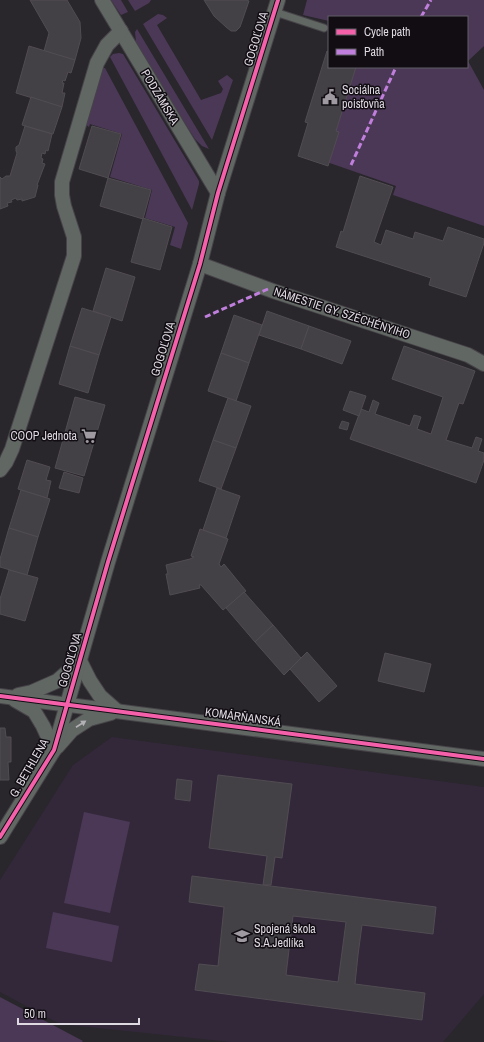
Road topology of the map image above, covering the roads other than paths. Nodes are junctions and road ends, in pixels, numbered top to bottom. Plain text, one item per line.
1 (102, 0) edge
2 (276, 6) edge
3 (324, 28) dead end
4 (120, 31) junction
5 (218, 193) junction
6 (200, 264) junction
7 (484, 364) edge
8 (0, 470) edge
9 (80, 661) junction
10 (5, 697) edge
11 (67, 704) junction
12 (116, 711) junction
13 (54, 750) junction
14 (484, 759) edge
15 (0, 837) edge

1 - 4 street, PODZÁMSKA
2 - 3 lane
2 - 5 street, GOGOĽOVA
4 - 5 street, PODZÁMSKA
4 - 8 street
5 - 6 street, GOGOĽOVA
6 - 7 street, NÁMESTIE GY. SZÉCHÉNYIHO
6 - 9 street, GOGOĽOVA
9 - 10 street
9 - 11 street, GOGOĽOVA
9 - 12 street
10 - 11 street, KOMÁRŇANSKÁ
10 - 13 street
11 - 12 street, KOMÁRŇANSKÁ
11 - 13 street, G. BETHLENA
13 -> 12 street
12 - 14 street, KOMÁRŇANSKÁ
13 - 15 street, G. BETHLENA

